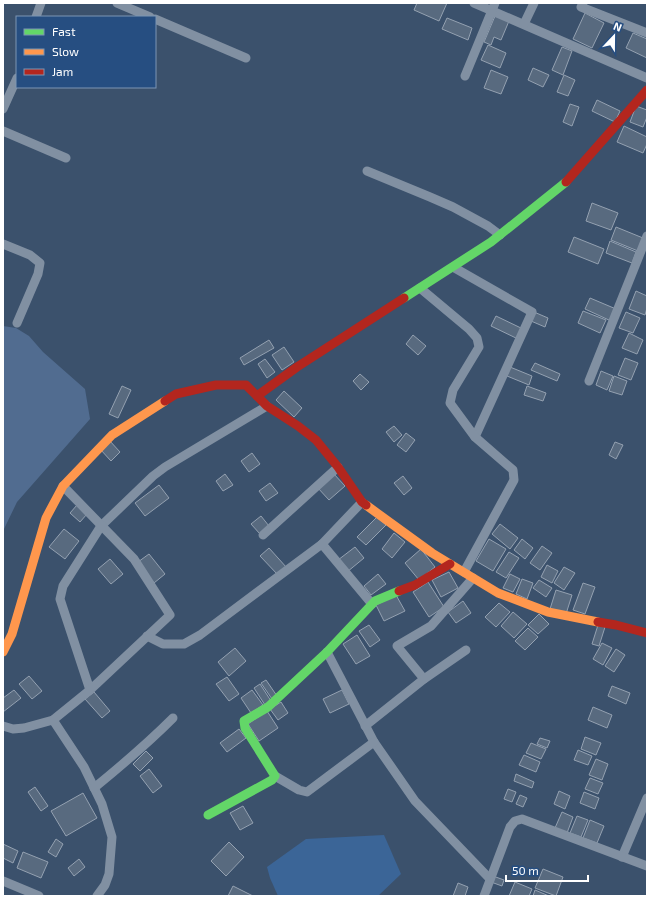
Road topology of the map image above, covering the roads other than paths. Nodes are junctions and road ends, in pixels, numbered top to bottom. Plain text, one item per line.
1 (41, 3) edge
2 (117, 3) edge
3 (474, 3) edge
4 (534, 3) edge
5 (583, 3) edge
6 (494, 7) edge
7 (38, 16) edge
8 (148, 16) edge
9 (156, 19) edge
10 (524, 24) junction
11 (647, 33) edge
12 (246, 58) dead end
13 (465, 76) dead end
14 (647, 78) edge
15 (16, 80) edge
16 (647, 90) edge
17 (3, 109) edge
18 (3, 131) edge
19 (66, 158) dead end
20 (367, 171) dead end
21 (500, 235) junction
22 (647, 236) edge
23 (3, 244) edge
24 (453, 267) junction
25 (420, 288) junction
26 (17, 323) dead end
27 (589, 381) dead end
28 (257, 396) junction
29 (267, 406) junction
30 (475, 437) junction
31 (338, 467) junction
32 (63, 486) junction
33 (362, 502) junction
34 (101, 526) junction
35 (263, 535) dead end
36 (322, 544) junction
37 (450, 564) junction
38 (464, 572) junction
39 (473, 578) junction
40 (372, 604) junction
41 (647, 633) edge
42 (147, 636) junction
43 (466, 650) dead end
44 (3, 652) edge
45 (327, 652) junction
46 (424, 678) junction
47 (90, 690) junction
48 (173, 718) dead end
49 (53, 720) junction
50 (3, 726) edge
51 (365, 726) junction
52 (374, 742) junction
53 (275, 776) junction
54 (94, 788) junction
55 (647, 798) edge
56 (208, 815) dead end
57 (622, 857) junction
58 (647, 866) edge
59 (490, 879) junction
60 (3, 881) edge
61 (39, 896) edge
62 (97, 896) edge
63 (484, 896) edge

1 - 7 street
2 - 8 street
3 - 6 street
4 - 10 street
5 - 11 street
6 - 10 street
6 - 13 street
9 - 12 street
10 - 14 street
15 - 17 street
16 - 21 street
18 - 19 street
20 - 21 street
21 - 24 street
22 - 27 street
23 - 26 street
24 - 25 street
24 - 30 street
25 - 28 street
25 - 30 street
28 - 29 street
28 - 32 street
29 - 31 street
29 - 34 street
30 - 38 street
31 - 33 street
31 - 35 street
32 - 34 street
32 - 44 street
33 - 36 street
33 - 37 street
34 - 42 street
34 - 47 street
36 - 40 street
36 - 42 street
37 - 38 street
37 - 40 street
38 - 39 street
39 - 41 street
39 - 46 street
40 - 45 street
42 - 47 street
43 - 46 street
45 - 51 street
45 - 53 street
46 - 51 street
47 - 49 street
48 - 54 street
49 - 50 street
49 - 54 street
51 - 52 street
52 - 53 street
52 - 59 street
53 - 56 street
54 - 62 street
55 - 57 street
57 - 58 street
57 - 59 street
59 - 63 street
60 - 61 street

